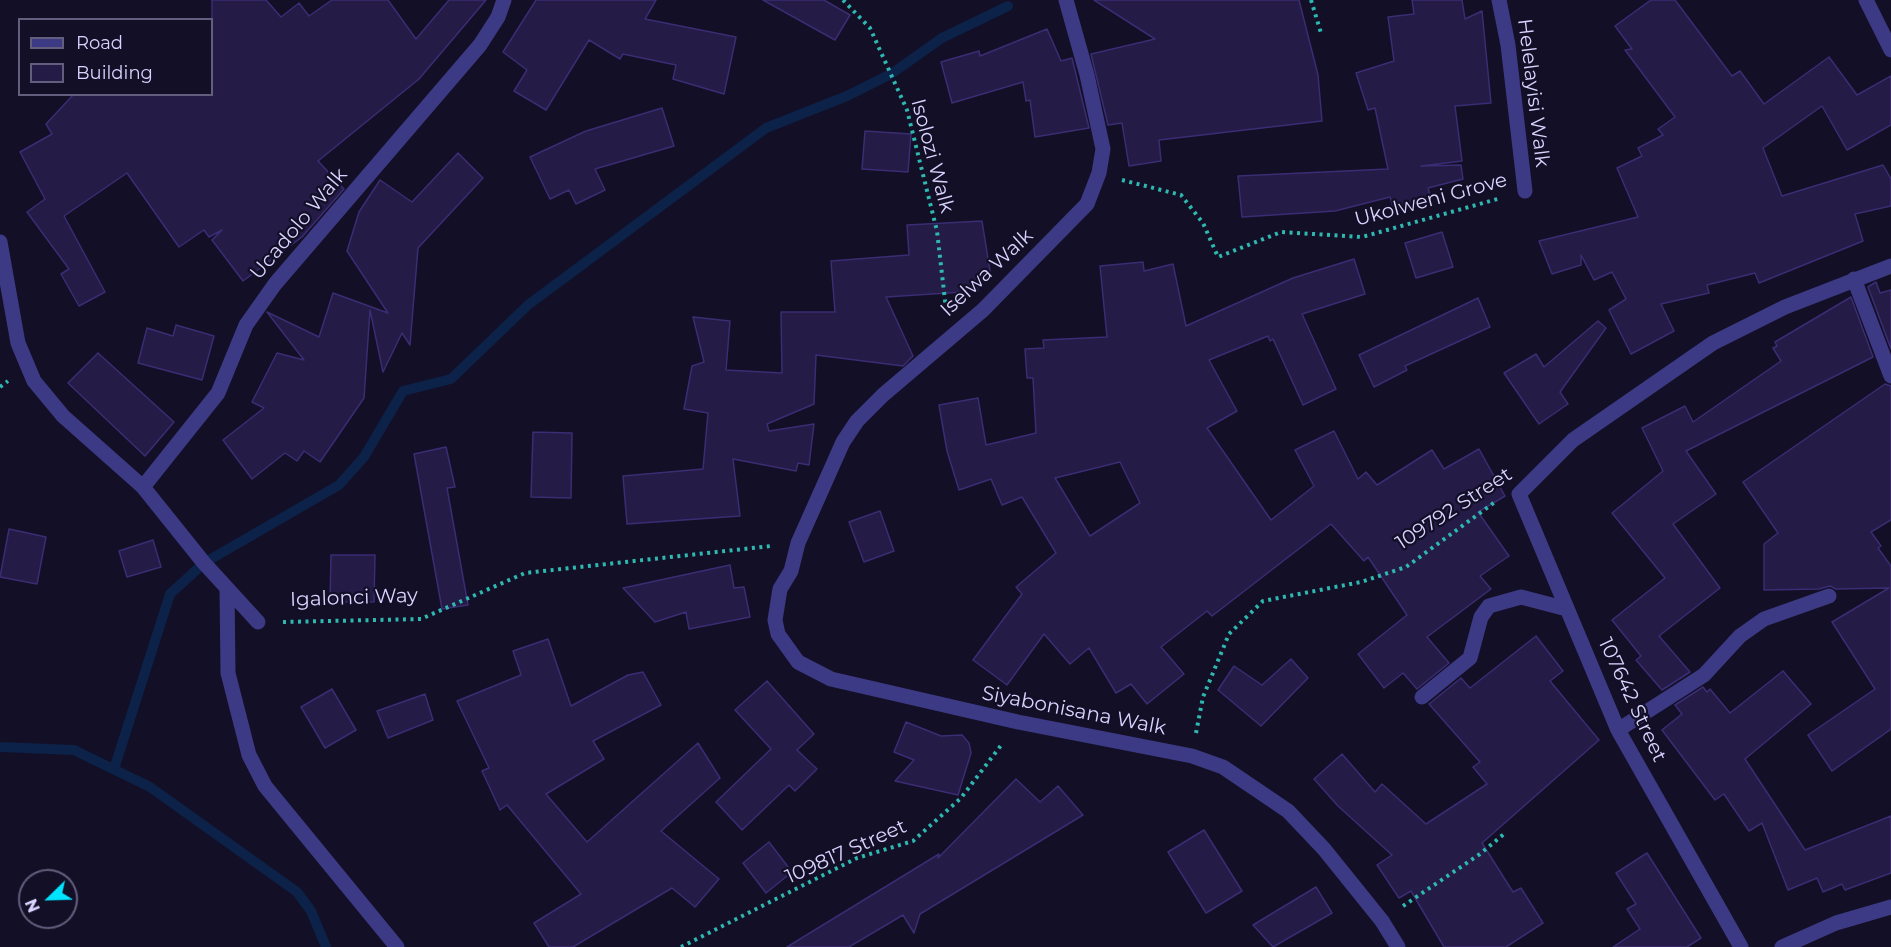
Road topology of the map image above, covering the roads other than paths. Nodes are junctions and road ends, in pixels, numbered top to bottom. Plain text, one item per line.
1 (504, 0) edge
2 (1066, 0) edge
3 (1499, 0) edge
4 (1866, 0) edge
5 (1891, 50) edge
6 (1525, 191) road end
7 (0, 242) edge
8 (1891, 267) edge
9 (1854, 279) junction
10 (1891, 376) edge
11 (144, 487) junction
12 (1519, 494) joint
13 (798, 543) joint
14 (227, 588) junction
15 (1829, 596) dead end
16 (1567, 609) junction
17 (258, 622) road end
18 (1422, 697) dead end
19 (1618, 730) junction
20 (1891, 907) edge
21 (397, 947) edge
22 (1398, 947) edge
23 (1741, 947) edge
24 (1782, 947) edge

1 - 11 street, Ucadolo Walk
2 - 13 street, Iselwa Walk
3 - 6 street, Helelayisi Walk
4 - 5 street
7 - 11 street
8 - 9 street, 109792 Street
9 - 10 street
9 - 12 street, 109792 Street
11 - 14 street
12 - 16 street, 107642 Street
13 - 22 street, Siyabonisana Walk
14 - 17 street
14 - 21 street
15 - 19 street
16 - 18 street
16 - 19 street, 107642 Street
19 - 23 street, 107642 Street
20 - 24 street

